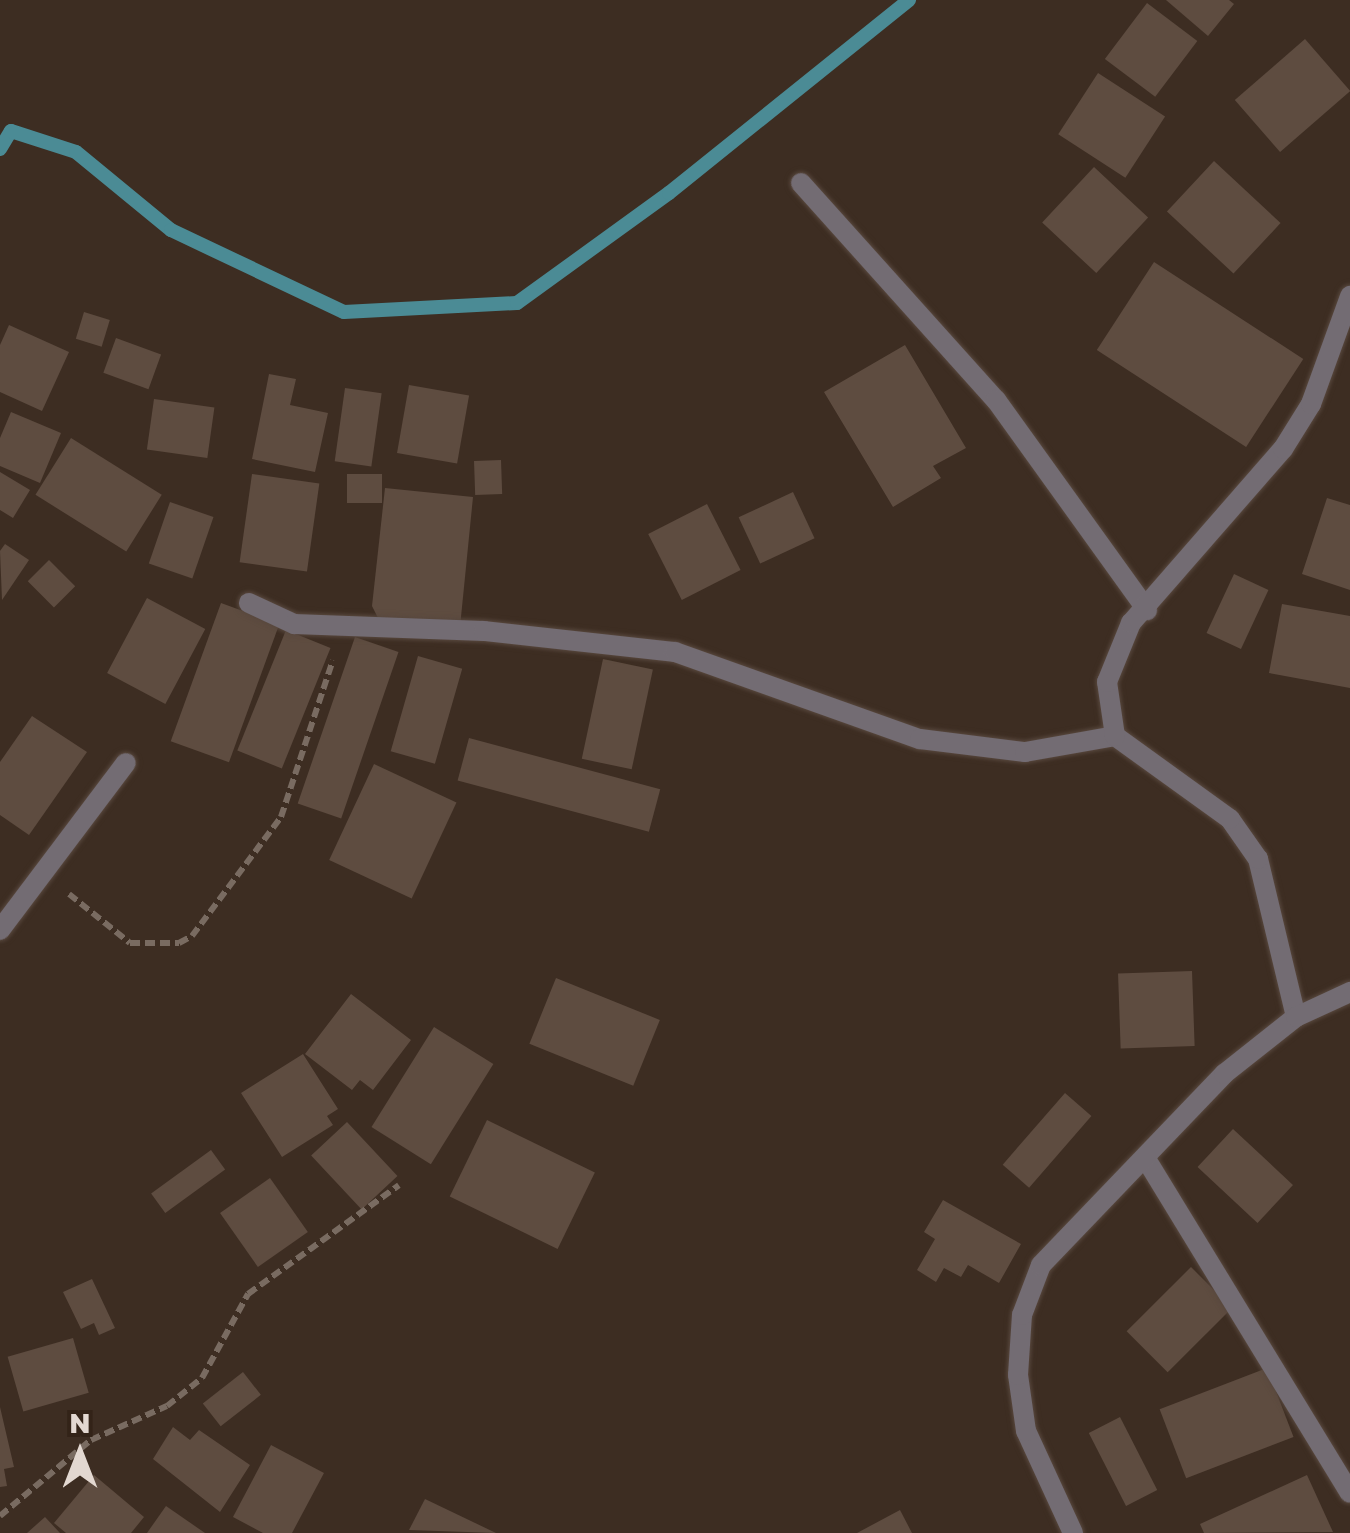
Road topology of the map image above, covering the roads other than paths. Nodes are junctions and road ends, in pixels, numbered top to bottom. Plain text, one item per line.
1 (801, 183) dead end
2 (1350, 296) edge
3 (250, 603) dead end
4 (1147, 610) junction
5 (1114, 736) junction
6 (126, 763) dead end
7 (0, 930) edge
8 (1350, 992) edge
9 (1296, 1018) junction
10 (1146, 1160) junction
11 (1350, 1493) edge
12 (1073, 1533) edge

1 - 4 street
2 - 4 street
3 - 5 street
4 - 5 street
5 - 9 street
6 - 7 street
8 - 9 street
9 - 10 street
10 - 11 street
10 - 12 street

